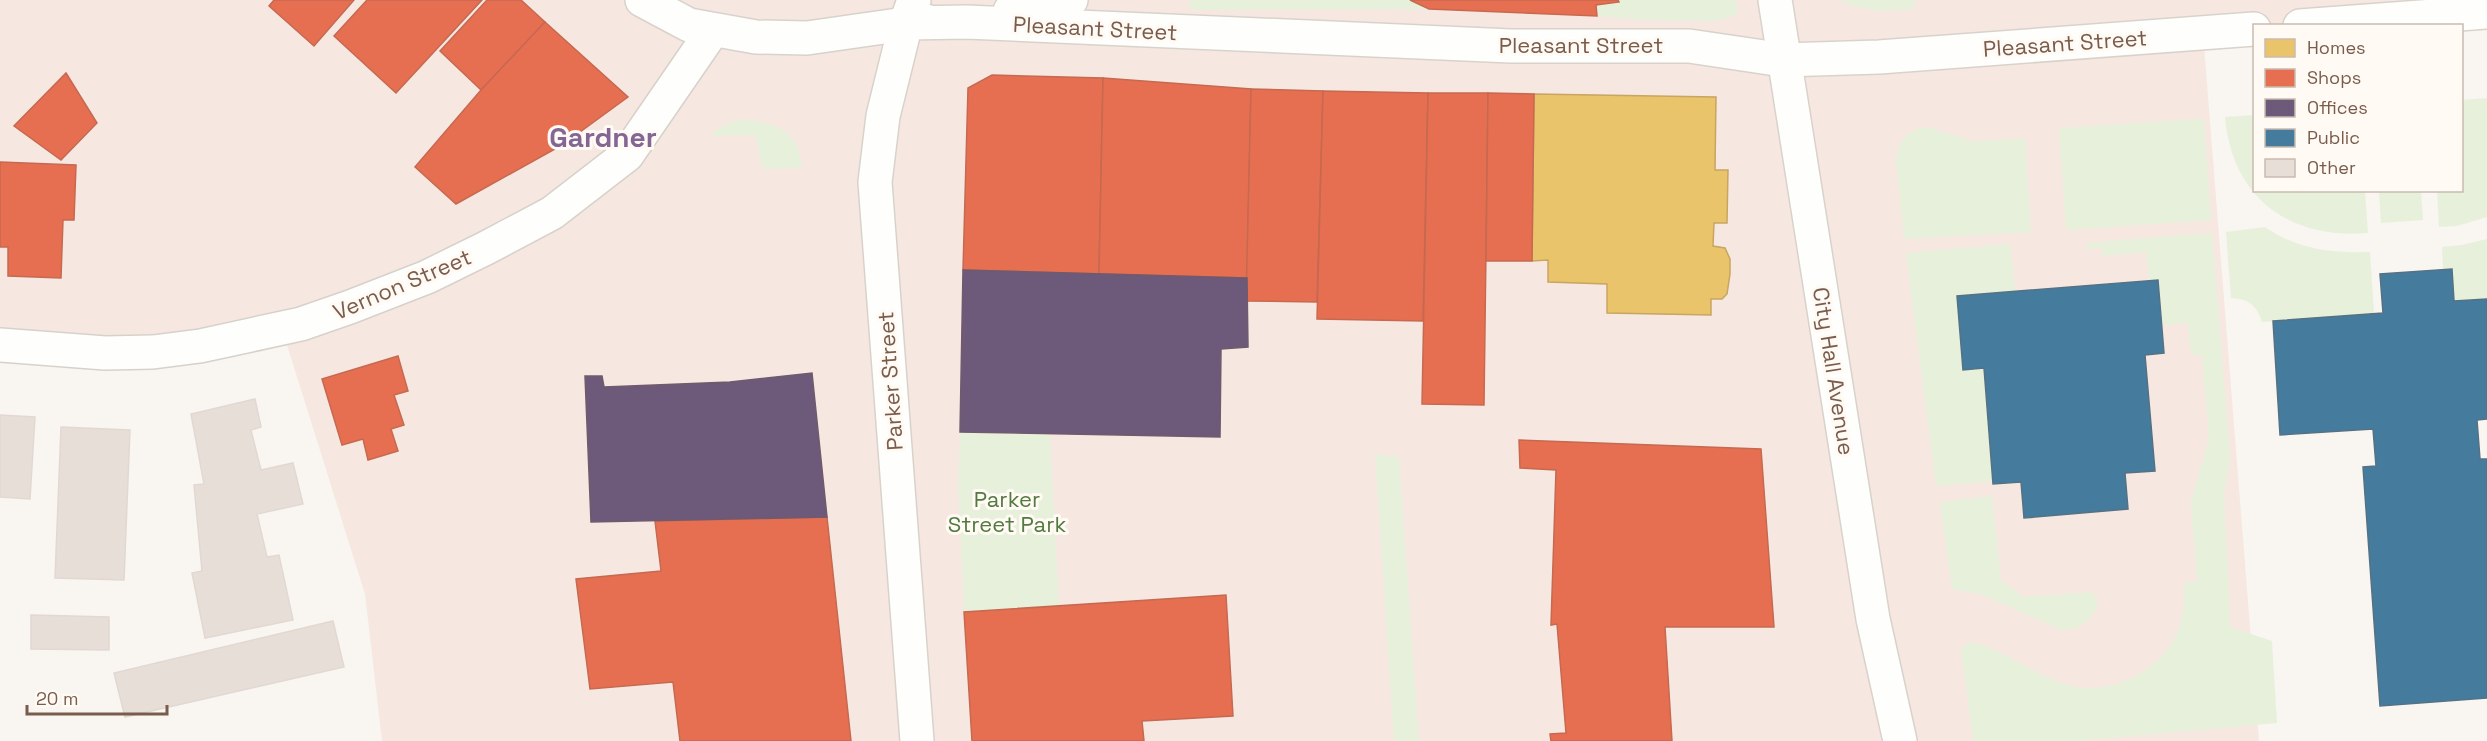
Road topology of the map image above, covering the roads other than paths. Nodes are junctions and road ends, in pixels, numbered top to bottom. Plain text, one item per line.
1 (642, 0) edge
2 (1071, 0) edge
3 (1775, 0) edge
4 (910, 12) edge
5 (2487, 12) edge
6 (2327, 24) edge
7 (2253, 29) edge
8 (713, 30) junction
9 (1784, 60) junction
10 (0, 345) edge
11 (917, 741) edge
12 (1900, 741) edge

1 - 8 street
2 - 4 street
3 - 9 street, City Hall Avenue
4 - 8 street
4 - 9 street, Pleasant Street
4 - 11 street, Parker Street
5 - 6 street
7 - 9 street, Pleasant Street
8 - 10 street, Vernon Street
9 - 12 street, City Hall Avenue

